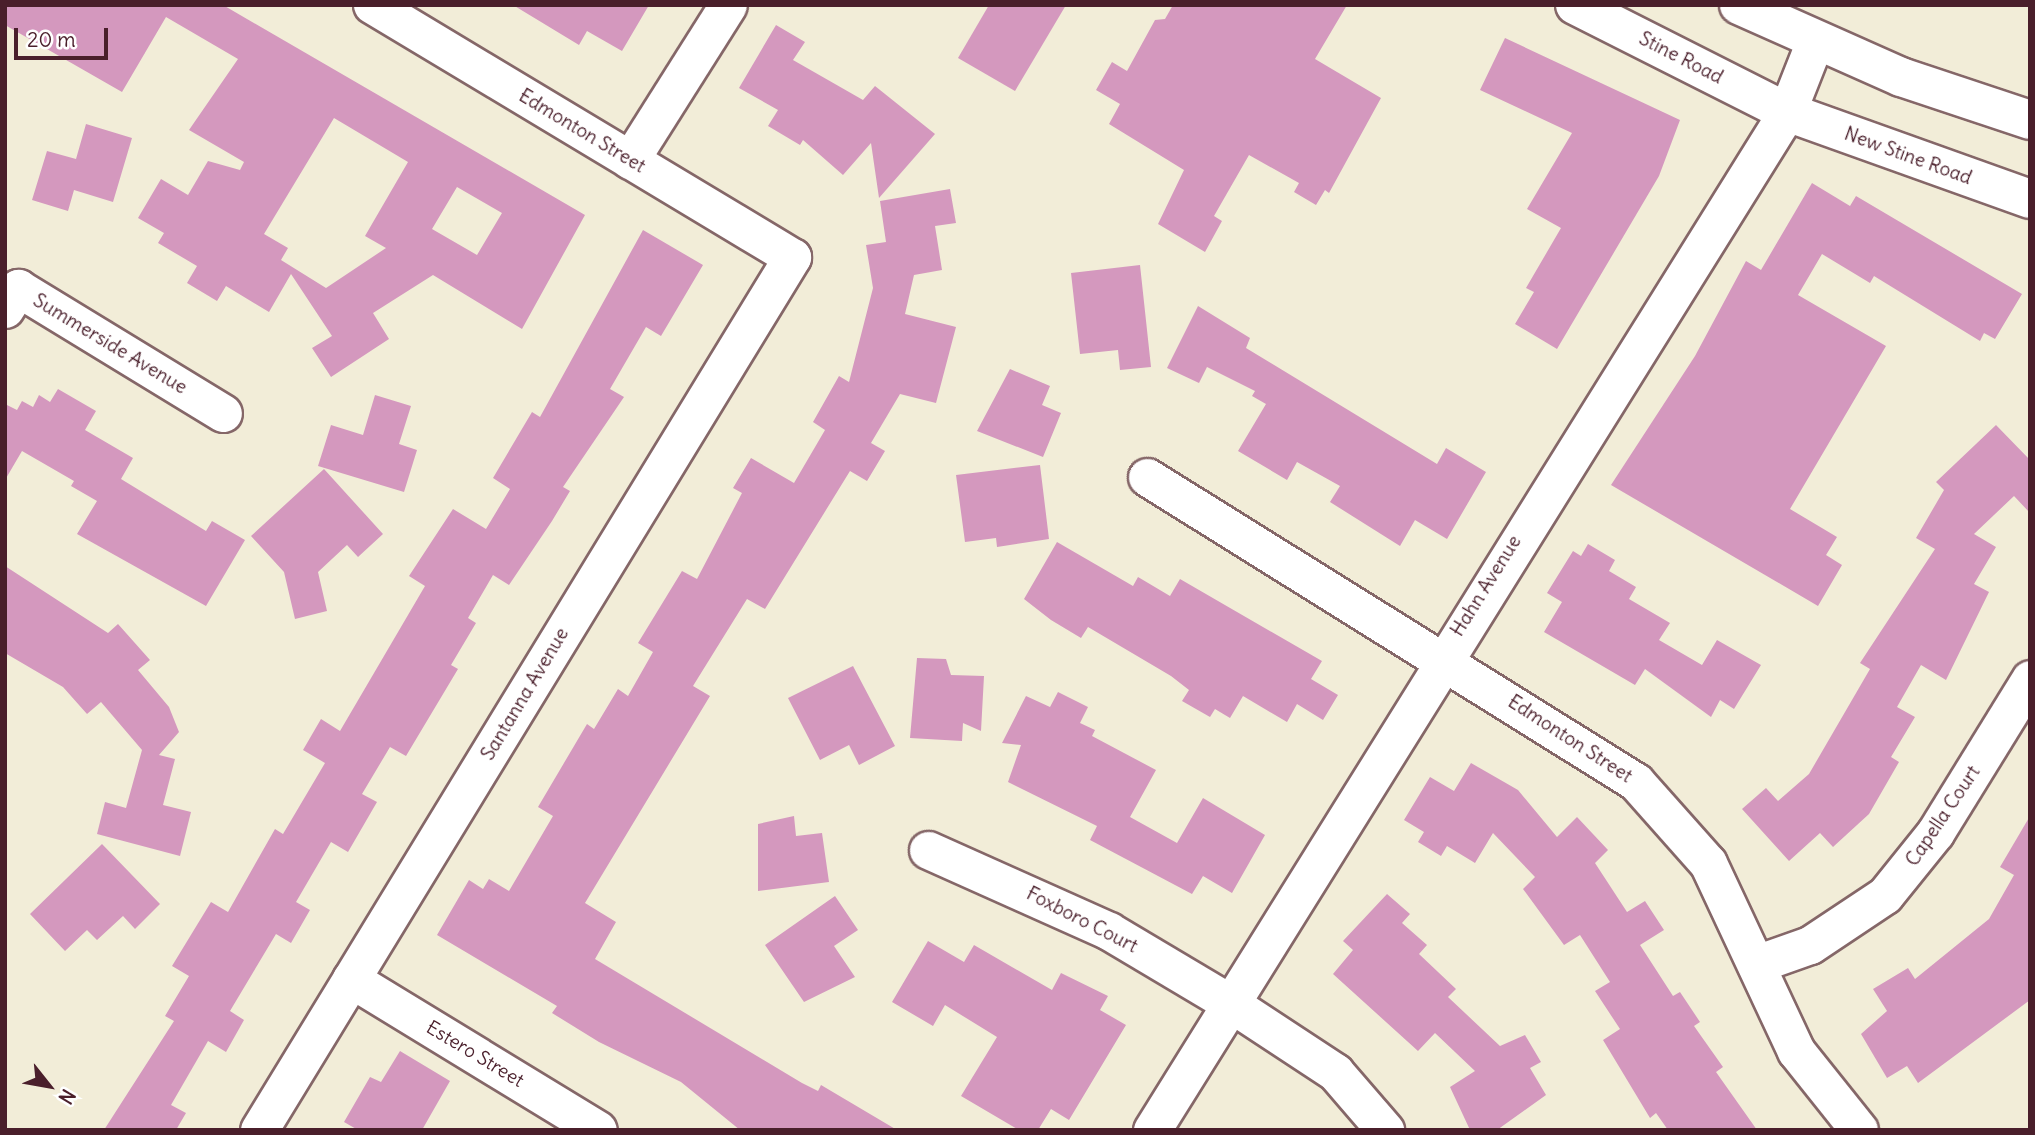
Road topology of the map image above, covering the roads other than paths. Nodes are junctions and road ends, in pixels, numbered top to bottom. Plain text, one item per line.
1 (372, 5) edge
2 (728, 5) edge
3 (1575, 5) edge
4 (1739, 5) edge
5 (1815, 41) junction
6 (1787, 112) junction
7 (2030, 120) edge
8 (630, 160) junction
9 (2030, 199) edge
10 (792, 257) joint
11 (5, 309) edge
12 (223, 413) dead end
13 (1147, 477) dead end
14 (1441, 657) junction
15 (2030, 679) edge
16 (928, 850) dead end
17 (1756, 964) junction
18 (351, 979) junction
19 (1230, 1003) junction
20 (259, 1130) edge
21 (598, 1130) edge
22 (1152, 1130) edge
23 (1385, 1130) edge
24 (1859, 1130) edge

1 - 8 street, Edmonton Street
2 - 8 street
3 - 6 main road, Stine Road
4 - 5 main road
5 - 6 street, Hahn Avenue
5 - 7 main road
6 - 9 main road, New Stine Road
6 - 14 street, Hahn Avenue
8 - 10 street, Edmonton Street
10 - 18 street, Santanna Avenue
11 - 12 street, Summerside Avenue
13 - 14 street, Edmonton Street
14 - 17 street, Edmonton Street
14 - 19 street, Hahn Avenue
15 - 17 street, Capella Court
16 - 19 street, Foxboro Court
17 - 24 street, Edmonton Street
18 - 20 street, Santanna Avenue
18 - 21 street, Estero Street
19 - 22 street, Hahn Avenue
19 - 23 street, Foxboro Court

